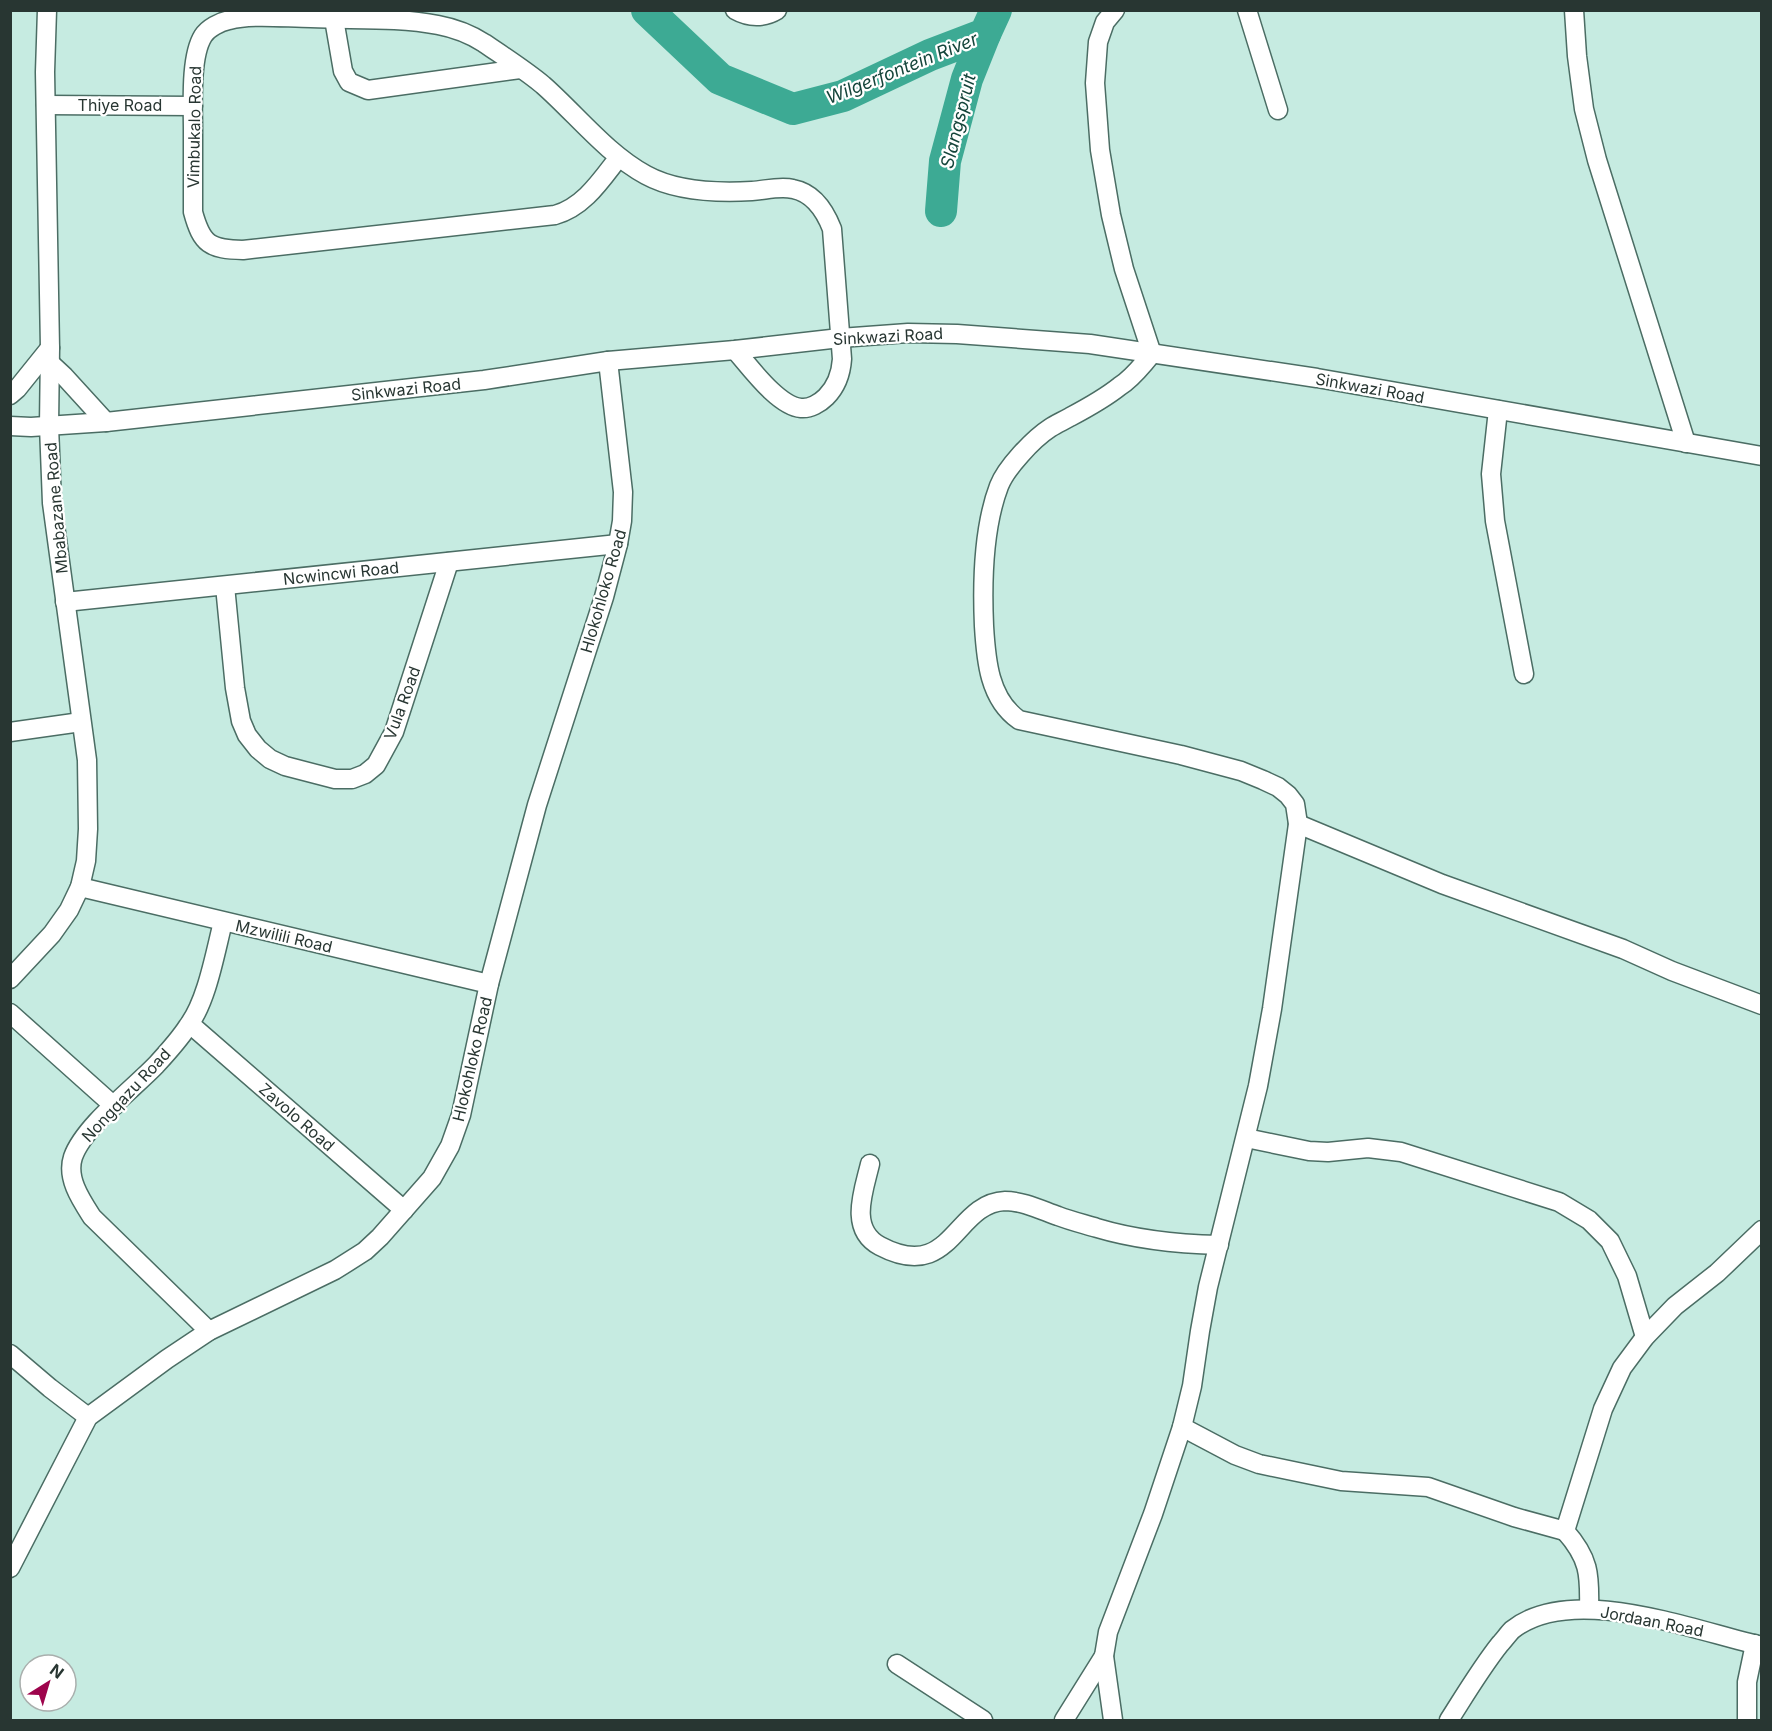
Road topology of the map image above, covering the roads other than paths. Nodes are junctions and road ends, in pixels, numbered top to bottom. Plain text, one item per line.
1 (47, 10) edge
2 (735, 10) edge
3 (777, 10) edge
4 (1115, 10) edge
5 (1248, 10) edge
6 (1574, 10) edge
7 (334, 19) junction
8 (520, 69) junction
9 (46, 105) junction
10 (193, 106) junction
11 (1278, 111) dead end
12 (619, 156) junction
13 (840, 338) junction
14 (735, 350) junction
15 (1152, 354) junction
16 (50, 356) junction
17 (608, 361) junction
18 (10, 394) edge
19 (1498, 410) junction
20 (106, 422) junction
21 (10, 426) edge
22 (49, 426) junction
23 (1686, 443) junction
24 (1761, 456) edge
25 (618, 544) junction
26 (449, 561) junction
27 (225, 586) junction
28 (65, 602) junction
29 (1524, 674) dead end
30 (81, 722) junction
31 (10, 732) edge
32 (1298, 824) junction
33 (80, 888) junction
34 (223, 922) junction
35 (10, 979) edge
36 (489, 984) junction
37 (1761, 1005) edge
38 (10, 1013) edge
39 (190, 1024) junction
40 (114, 1106) junction
41 (1246, 1138) junction
42 (870, 1164) dead end
43 (404, 1210) junction
44 (1761, 1230) edge
45 (1219, 1245) junction
46 (209, 1331) junction
47 (1645, 1337) junction
48 (10, 1354) edge
49 (88, 1417) junction
50 (1182, 1427) junction
51 (1565, 1531) junction
52 (10, 1568) edge
53 (1589, 1609) junction
54 (1758, 1645) edge
55 (1104, 1656) junction
56 (897, 1664) dead end
57 (983, 1720) edge
58 (1064, 1720) edge
59 (1113, 1720) edge
60 (1449, 1720) edge
61 (1747, 1720) edge

1 - 9 street, Mbabazane Road
2 - 3 street
4 - 15 street
5 - 11 street
6 - 23 street
7 - 8 street, Vimbukalo Road
7 - 8 street
7 - 10 street, Vimbukalo Road
8 - 12 street, Vimbukalo Road
9 - 10 street, Thiye Road
9 - 16 street, Mbabazane Road
10 - 12 street, Vimbukalo Road
12 - 13 street, Vimbukalo Road
13 - 14 street, Sinkwazi Road
13 - 14 street, Vimbukalo Road
13 - 15 street, Sinkwazi Road
14 - 17 street, Sinkwazi Road
15 - 19 street, Sinkwazi Road
15 - 32 street
16 - 18 street
16 - 20 street
16 - 22 street, Mbabazane Road
17 - 20 street, Sinkwazi Road
17 - 25 street, Hlokohloko Road
19 - 23 street, Sinkwazi Road
19 - 29 street
20 - 22 street, Sinkwazi Road
21 - 22 street, Sinkwazi Road
22 - 28 street, Mbabazane Road
23 - 24 street, Sinkwazi Road
25 - 26 street, Ncwincwi Road
25 - 36 street, Hlokohloko Road
26 - 27 street, Ncwincwi Road
26 - 27 street, Vula Road
27 - 28 street, Ncwincwi Road
28 - 30 street, Mbabazane Road
30 - 31 street
30 - 33 street, Mbabazane Road
32 - 37 street
32 - 41 street
33 - 34 street, Mzwilili Road
33 - 35 street, Mbabazane Road
34 - 36 street, Mzwilili Road
34 - 39 street, Nongqazu Road
36 - 43 street, Hlokohloko Road
38 - 40 street
39 - 40 street, Nongqazu Road
39 - 43 street, Zavolo Road
40 - 46 street, Nongqazu Road
41 - 45 street
41 - 47 street
42 - 45 street
43 - 46 street, Hlokohloko Road
44 - 47 street
45 - 50 street
46 - 49 street, Hlokohloko Road
47 - 51 street
48 - 49 street
49 - 52 street, Hlokohloko Road
50 - 51 street
50 - 55 street
51 - 53 street
53 - 54 street, Jordaan Road
53 - 60 street, Jordaan Road
54 - 61 street
55 - 58 street
55 - 59 street
56 - 57 street

